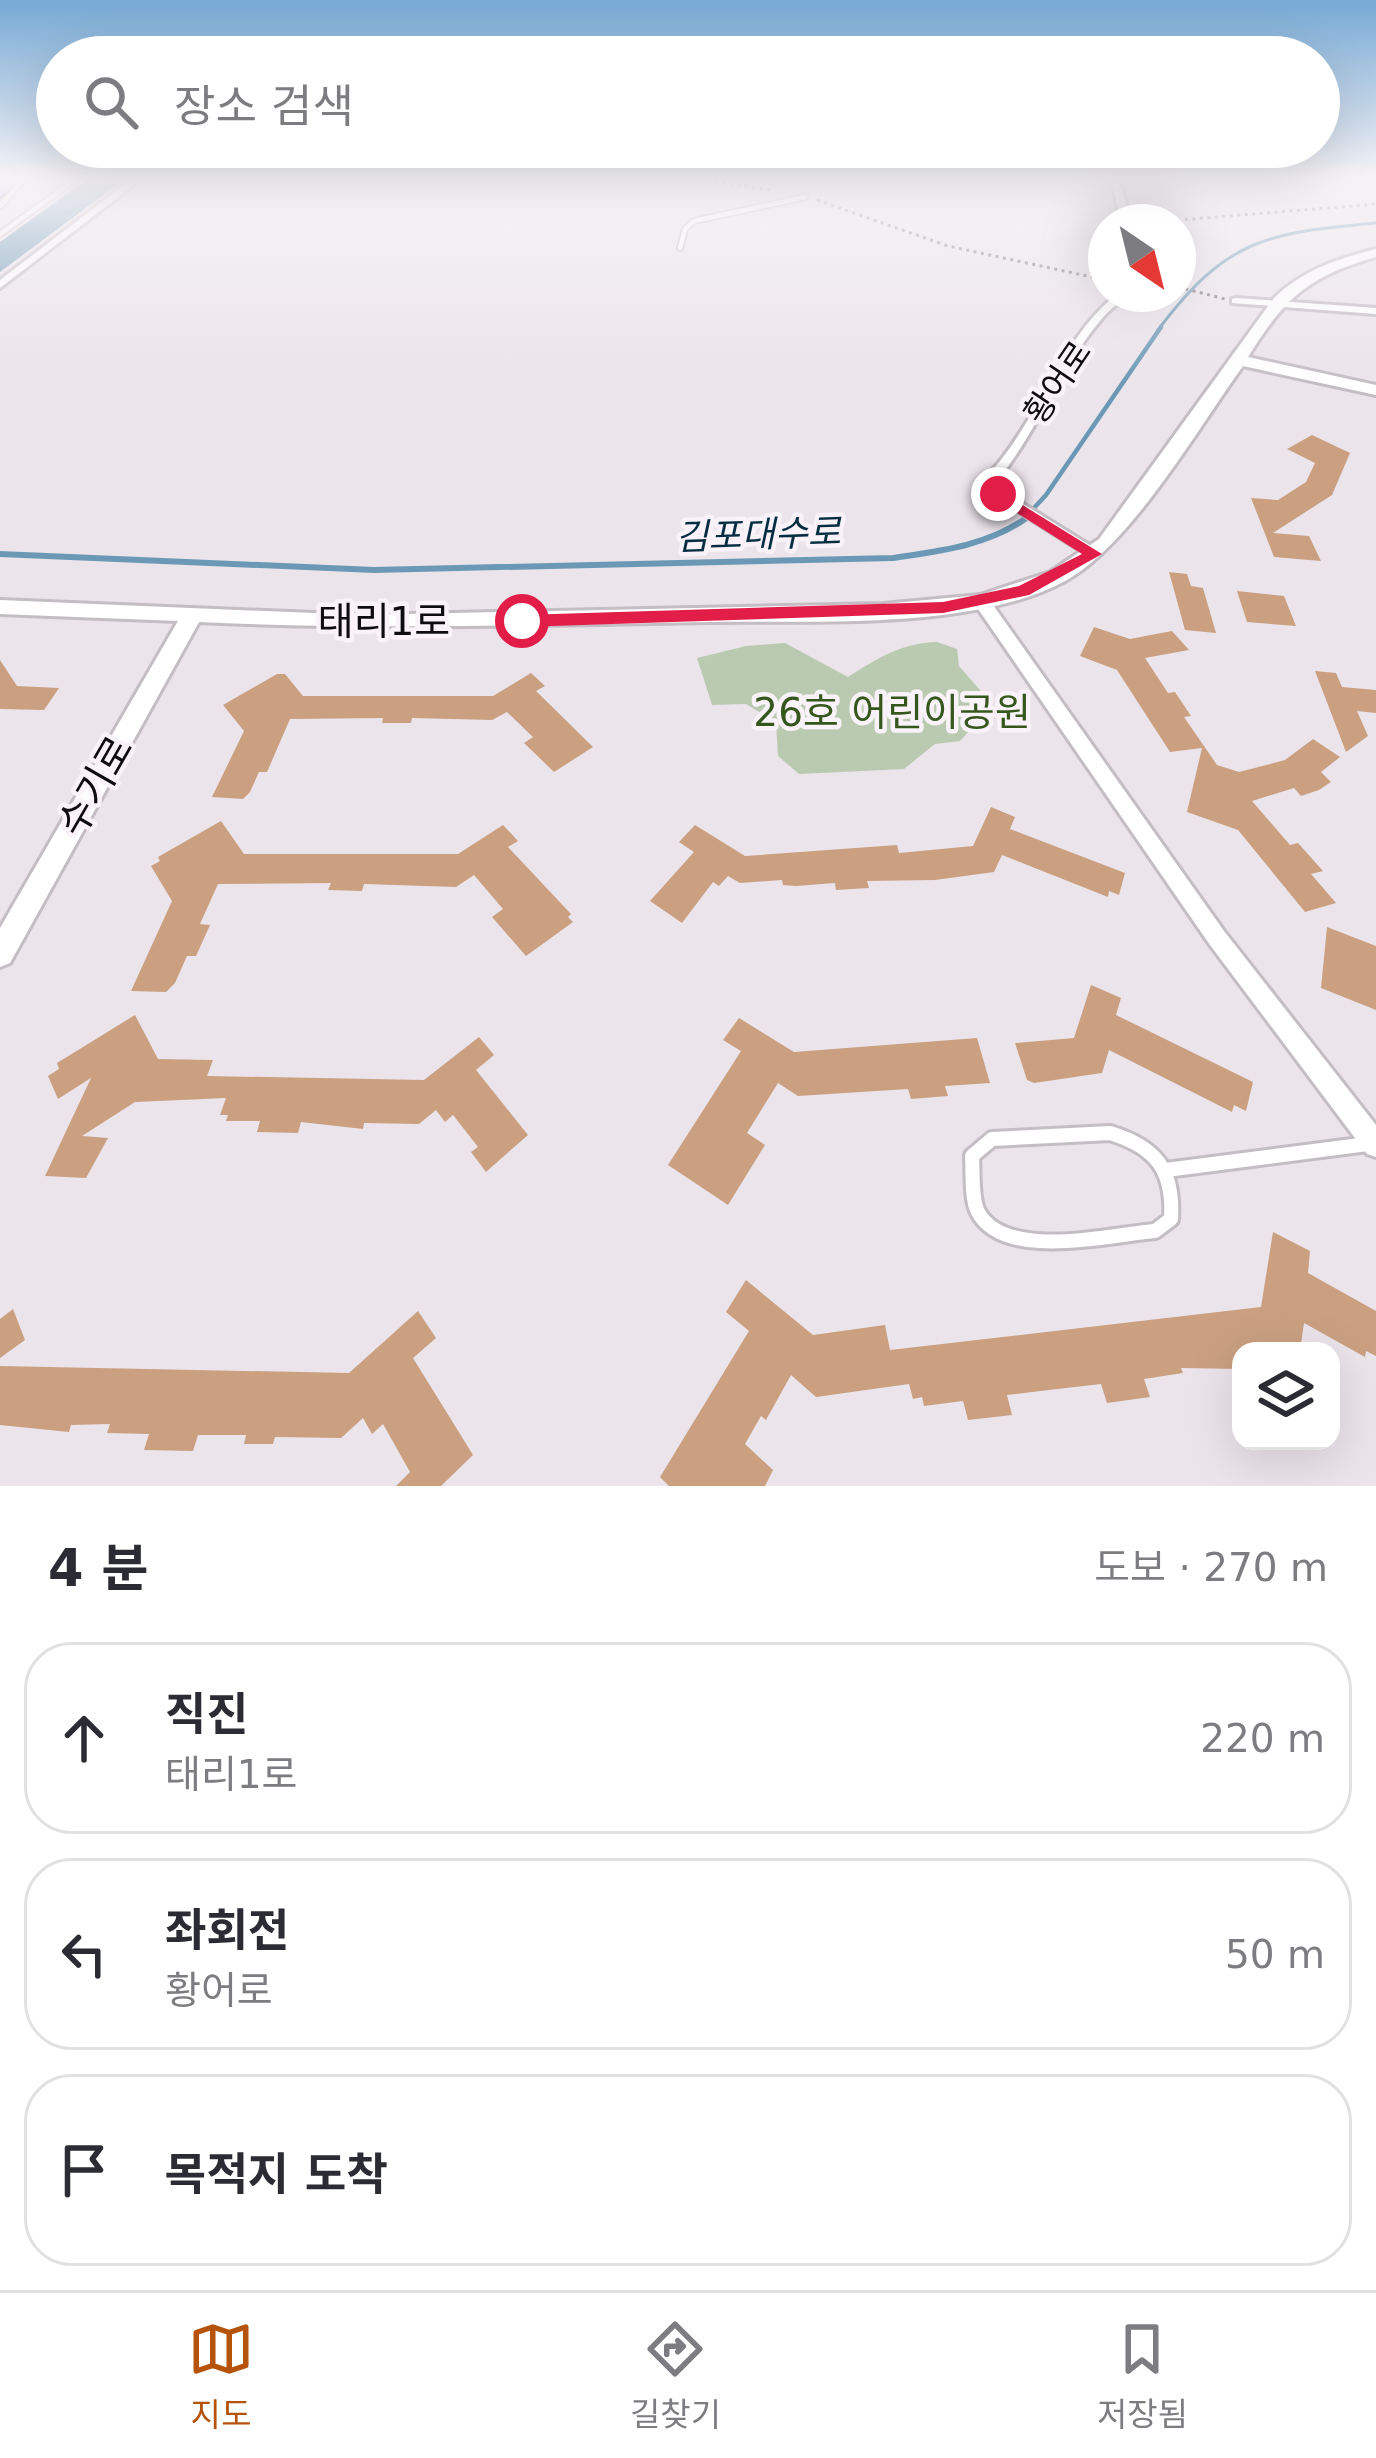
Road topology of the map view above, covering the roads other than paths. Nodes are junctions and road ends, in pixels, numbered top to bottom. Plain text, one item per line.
1 (49, 247) edge
2 (1376, 253) edge
3 (0, 285) edge
4 (1236, 302) road end
5 (1272, 304) junction
6 (1376, 311) edge
7 (1103, 312) edge
8 (1240, 360) junction
9 (1376, 390) edge
10 (1094, 554) junction
11 (982, 602) junction
12 (0, 607) edge
13 (191, 618) junction
14 (0, 954) edge
15 (1376, 1144) edge
16 (1166, 1170) junction

1 - 3 street
2 - 5 street
4 - 5 street
5 - 6 street
5 - 8 street, 태리1로
7 - 10 street, 황어로
8 - 9 street
8 - 10 street, 태리1로
10 - 11 street, 태리1로
11 - 13 street, 태리1로
11 - 15 street
12 - 13 street, 태리1로
13 - 14 street, 수기로
15 - 16 lane
16 - 16 lane

